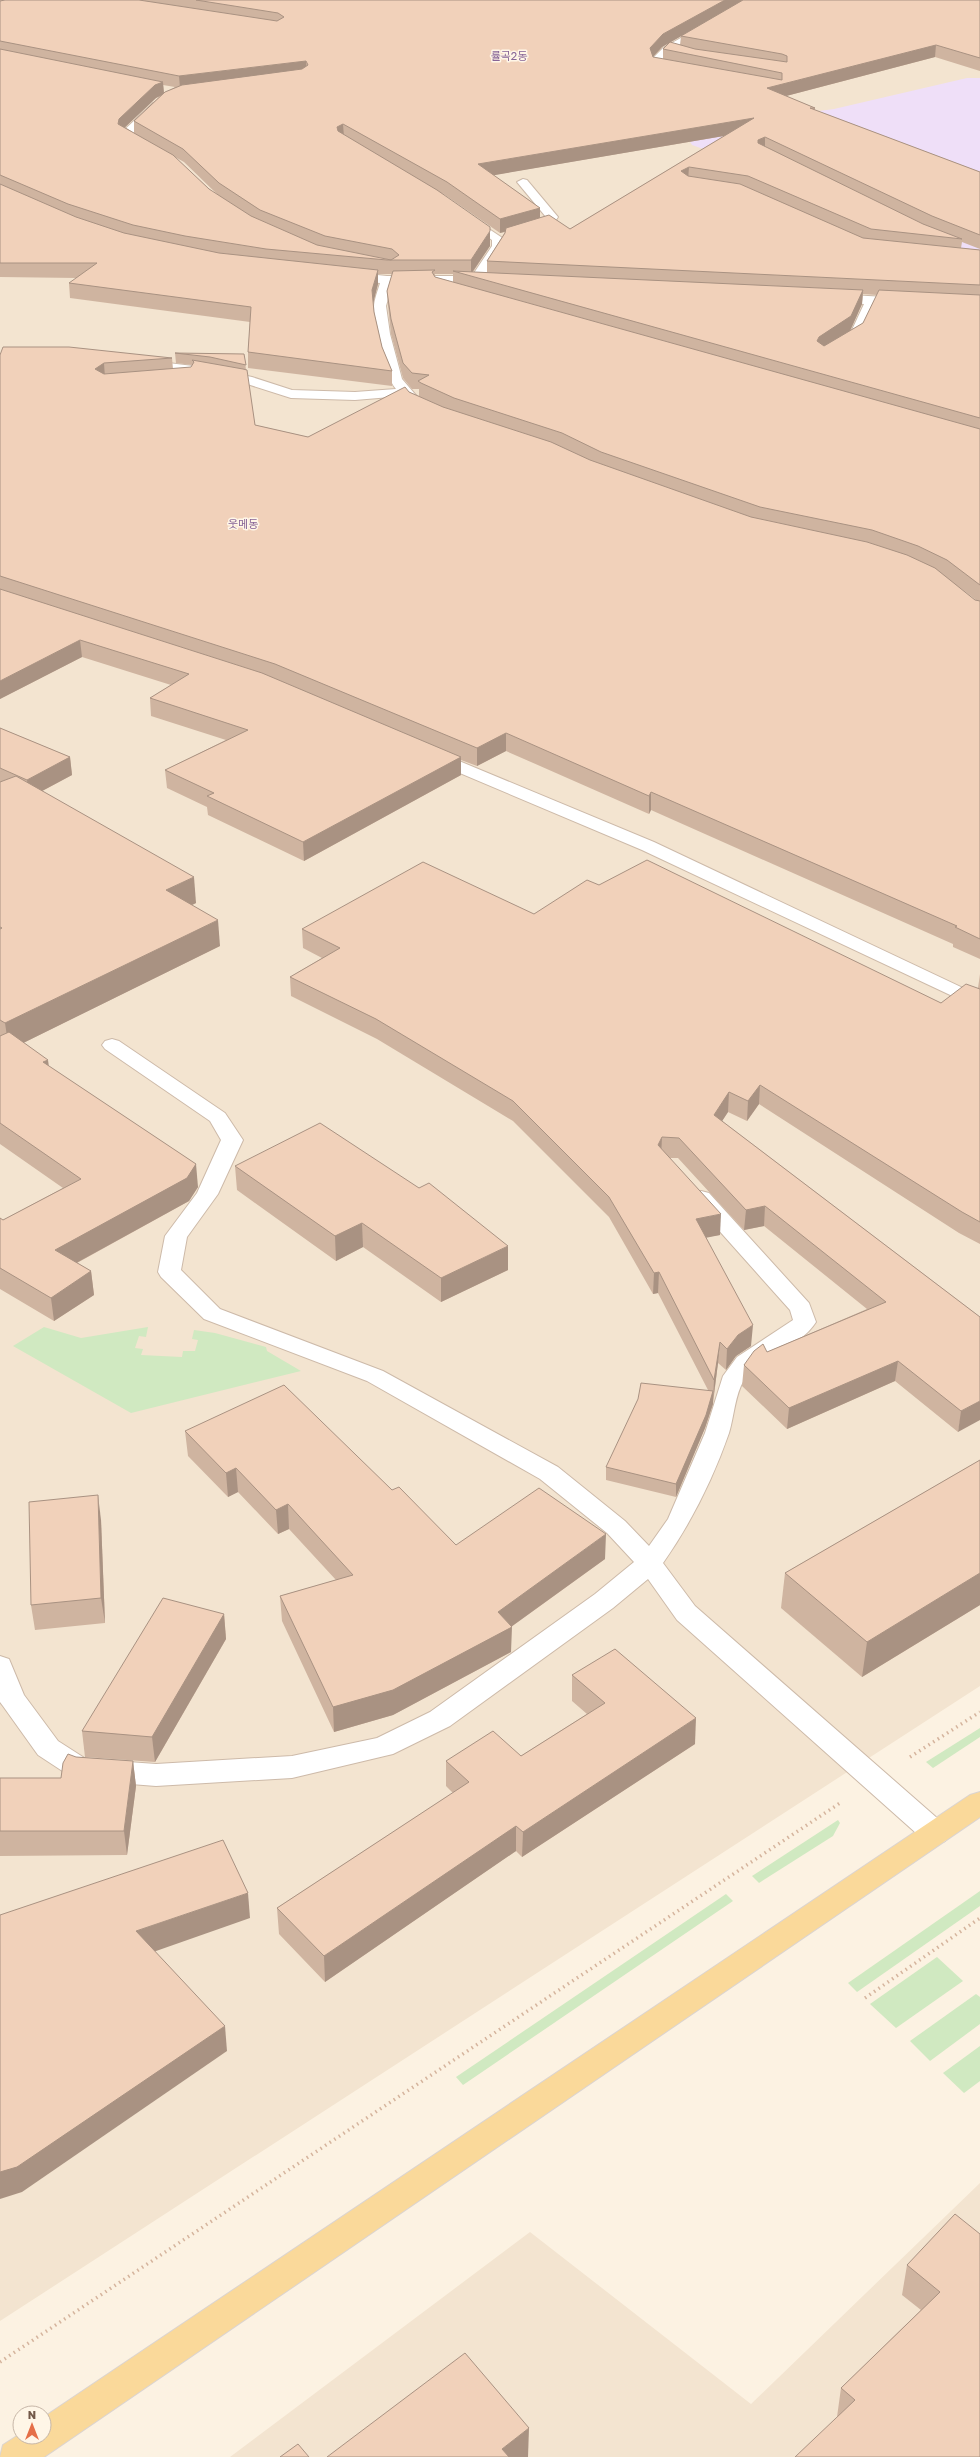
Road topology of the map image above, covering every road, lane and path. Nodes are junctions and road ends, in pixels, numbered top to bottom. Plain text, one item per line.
1 (755, 0) edge
2 (667, 50) junction
3 (681, 54) edge
4 (690, 74) edge
5 (167, 98) edge
6 (159, 154) edge
7 (523, 182) dead end
8 (452, 208) edge
9 (498, 239) junction
10 (385, 274) junction
11 (334, 275) edge
12 (416, 279) junction
13 (430, 279) junction
14 (476, 280) junction
15 (492, 280) edge
16 (461, 293) edge
17 (821, 297) edge
18 (872, 300) junction
19 (918, 302) edge
20 (830, 352) edge
21 (130, 362) edge
22 (228, 376) junction
23 (166, 380) edge
24 (406, 392) junction
25 (435, 412) edge
26 (422, 751) edge
27 (980, 1003) edge
28 (112, 1045) dead end
29 (685, 1181) edge
30 (650, 1563) junction
31 (0, 1666) edge
32 (980, 1712) edge
33 (875, 1780) junction
34 (980, 1803) edge
35 (934, 1833) junction
36 (980, 1918) edge
37 (865, 1998) dead end
38 (0, 2362) edge
39 (14, 2457) edge

1 - 2 street
2 - 3 street
2 - 4 street
5 - 6 street
7 - 9 street
8 - 9 street
9 - 14 street
10 - 11 street
10 - 12 street
10 - 13 street
10 - 24 street
12 - 13 street
12 - 16 street
13 - 14 street
14 - 15 street
17 - 18 street
18 - 19 street
18 - 20 street
21 - 22 street
22 - 23 street
22 - 24 street
24 - 25 street
26 - 27 street
28 - 30 street
29 - 30 street
30 - 31 street
30 - 33 street
32 - 33 path
33 - 35 street
33 - 38 path
34 - 35 main road
35 - 39 main road
36 - 37 path

